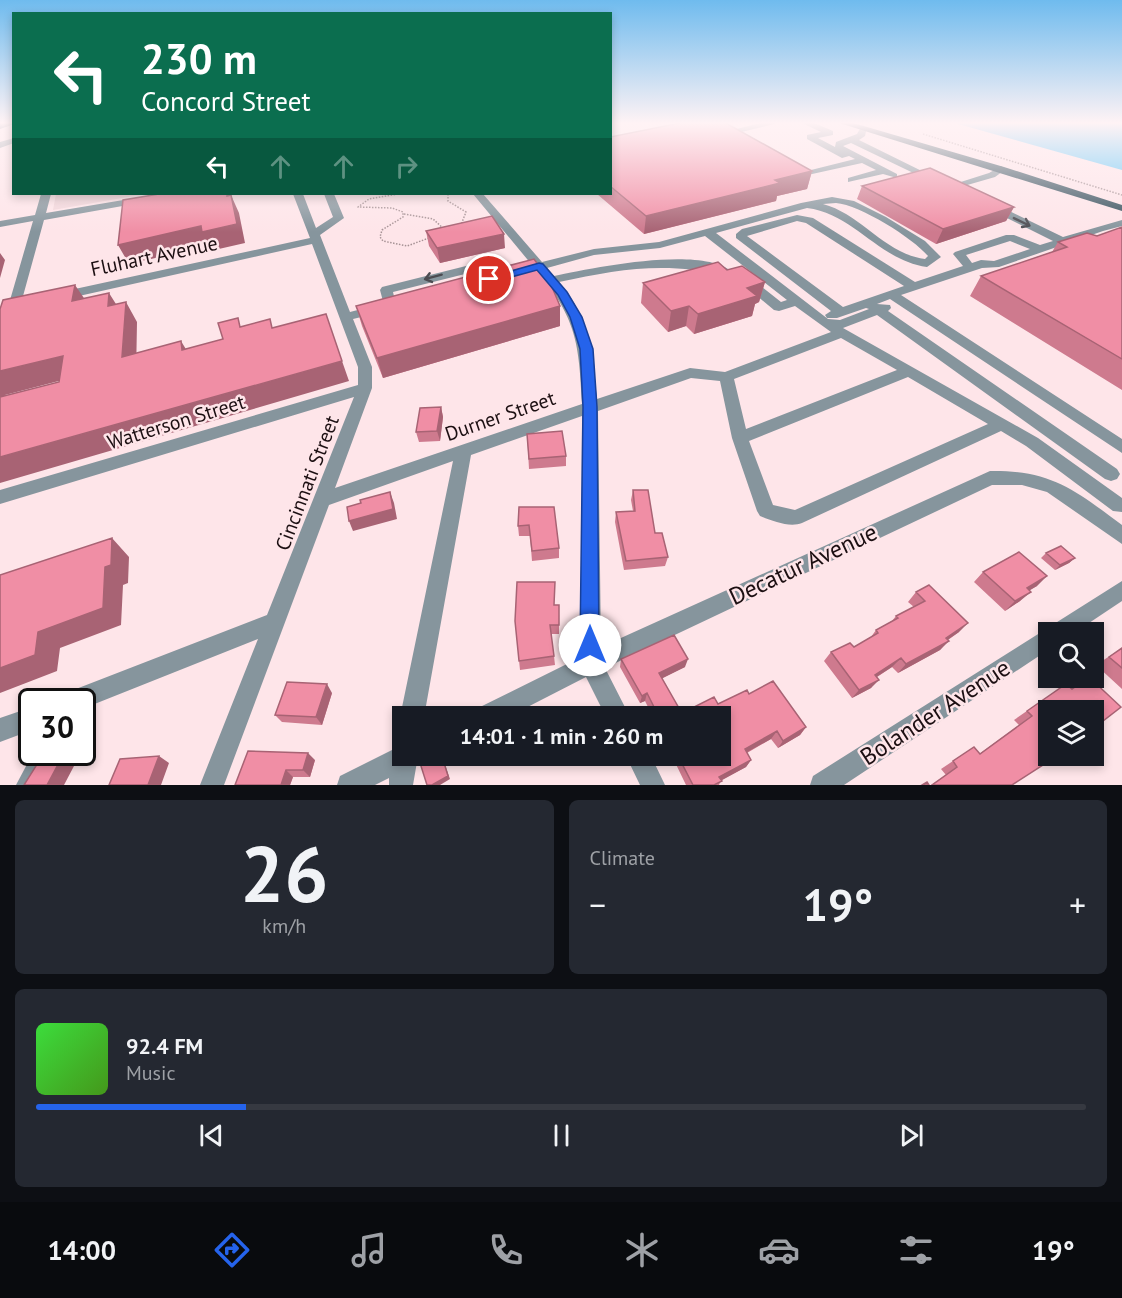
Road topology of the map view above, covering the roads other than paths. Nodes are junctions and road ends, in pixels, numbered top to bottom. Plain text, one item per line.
1 (855, 159) edge
2 (856, 159) edge
3 (891, 159) edge
4 (968, 159) edge
5 (991, 159) edge
6 (860, 161) junction
7 (781, 167) edge
8 (1001, 169) junction
9 (884, 171) junction
10 (894, 176) edge
11 (851, 180) dead end
12 (950, 187) junction
13 (46, 195) edge
14 (167, 195) edge
15 (298, 195) edge
16 (329, 195) edge
17 (479, 195) edge
18 (1122, 201) edge
19 (806, 205) junction
20 (1122, 208) edge
21 (39, 218) junction
22 (1122, 223) edge
23 (0, 224) edge
24 (707, 232) junction
25 (315, 237) junction
26 (1062, 241) junction
27 (669, 243) junction
28 (1040, 249) junction
29 (694, 264) junction
30 (995, 265) junction
31 (539, 266) junction
32 (970, 268) junction
33 (509, 274) junction
34 (487, 280) edge
35 (551, 280) junction
36 (914, 287) junction
37 (897, 298) junction
38 (48, 299) edge
39 (797, 302) junction
40 (873, 307) junction
41 (0, 310) edge
42 (842, 312) junction
43 (345, 317) junction
44 (825, 323) junction
45 (842, 333) junction
46 (909, 371) junction
47 (726, 377) junction
48 (365, 388) junction
49 (590, 407) junction
50 (1000, 424) junction
51 (740, 438) junction
52 (1122, 447) edge
53 (463, 451) junction
54 (1116, 470) edge
55 (1090, 484) junction
56 (0, 497) edge
57 (324, 499) junction
58 (1121, 506) edge
59 (1122, 536) edge
60 (1122, 590) edge
61 (276, 622) junction
62 (1073, 622) edge
63 (1038, 645) edge
64 (591, 663) junction
65 (96, 692) edge
66 (414, 706) edge
67 (506, 706) edge
68 (612, 706) edge
69 (18, 723) edge
70 (0, 730) edge
71 (392, 763) edge
72 (39, 766) edge
73 (403, 766) edge
74 (643, 766) edge
75 (28, 785) edge
76 (212, 785) edge
77 (349, 785) edge
78 (400, 785) edge
79 (653, 785) edge
80 (822, 785) edge

1 - 6 street
2 - 6 street
3 - 12 street
4 - 8 main road
5 - 18 main road
6 - 7 street
6 - 9 street
8 - 12 street
8 - 20 main road
9 - 10 street
9 - 11 street
12 -> 26 street
13 - 21 street
14 - 21 street
15 - 25 street, Cincinnati Street
16 - 25 street
17 - 31 street
19 - 19 street
19 - 24 street
21 - 23 street
21 - 41 street
22 - 26 street
24 - 27 street
24 - 39 street
25 - 38 street, Fluhart Avenue
25 - 43 street, Cincinnati Street
26 - 28 street
27 - 29 street
27 - 31 street
28 - 30 street
28 - 32 street
29 - 35 street
29 - 39 street
30 - 32 street
30 - 37 street
31 - 33 street
31 - 35 street
32 - 36 street
33 - 34 street
33 -> 43 street
35 - 49 street
36 - 37 street
36 - 42 street
37 - 40 street
37 - 52 street
39 - 44 street
40 - 42 street
40 - 44 street
40 - 54 street
42 - 44 street
43 - 48 street, Cincinnati Street
44 - 45 street
45 - 46 street
45 - 47 street
46 - 50 street
46 - 51 street
47 - 49 street, Durner Street
47 - 51 street
48 - 56 street, Watterson Street
48 - 57 street, Cincinnati Street
49 - 53 street, Durner Street
49 - 64 street
50 - 51 street
50 - 55 street
53 - 57 street, Durner Street
53 - 66 street
54 - 55 street
55 - 58 street
57 - 61 street, Cincinnati Street
59 - 64 street, Decatur Avenue
60 - 62 street
61 - 65 street
61 - 76 street, Cincinnati Street
63 - 80 street, Bolander Avenue
64 - 67 street, Decatur Avenue
64 - 68 street
69 - 70 street
71 - 77 street
72 - 75 street
73 - 78 street
74 - 79 street

